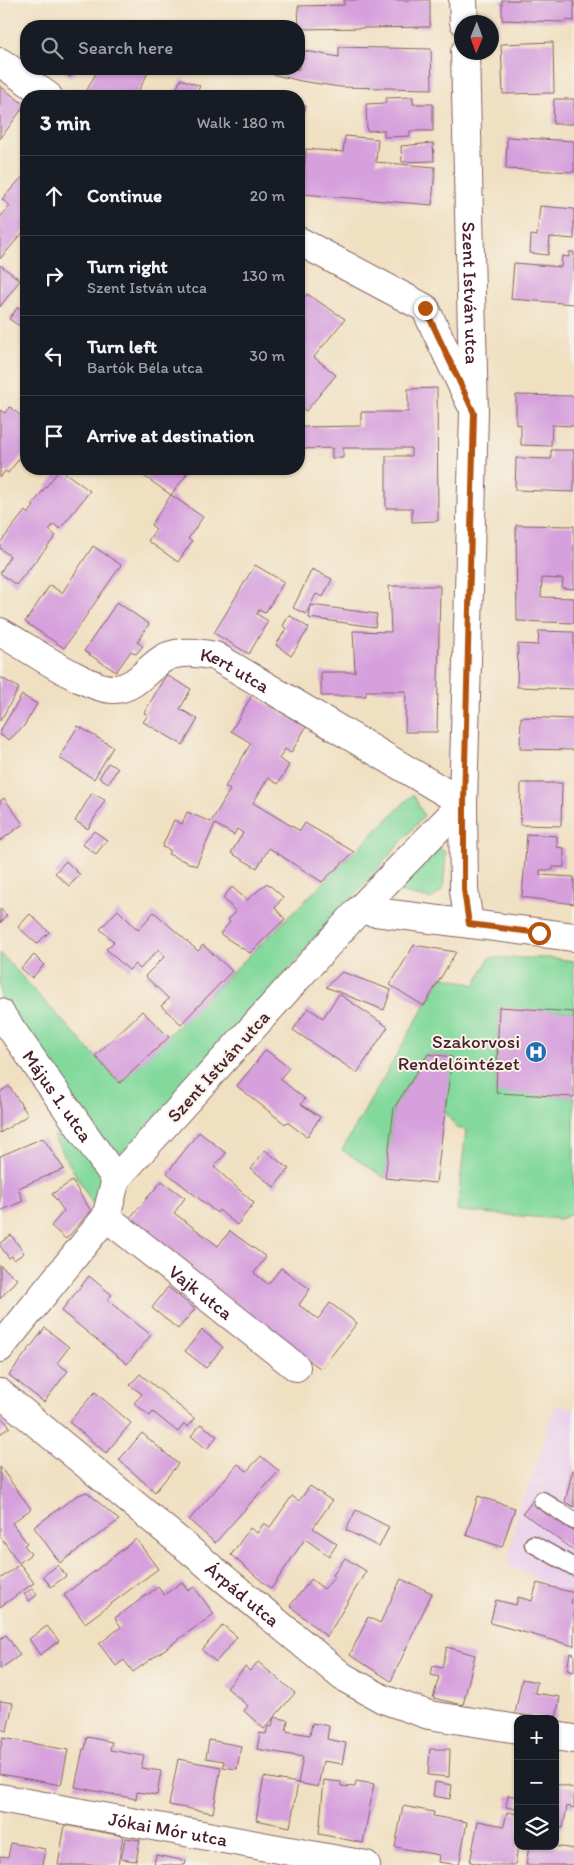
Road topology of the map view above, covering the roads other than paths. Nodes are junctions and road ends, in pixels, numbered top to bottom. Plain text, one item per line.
1 (463, 0) edge
2 (464, 15) edge
3 (464, 60) edge
4 (0, 62) edge
5 (40, 90) edge
6 (305, 244) edge
7 (474, 413) junction
8 (0, 632) edge
9 (464, 803) junction
10 (359, 910) junction
11 (469, 924) junction
12 (574, 936) edge
13 (0, 1013) edge
14 (116, 1179) junction
15 (106, 1217) junction
16 (0, 1348) edge
17 (296, 1367) dead end
18 (0, 1393) edge
19 (542, 1500) dead end
20 (574, 1521) edge
21 (533, 1544) dead end
22 (574, 1566) edge
23 (514, 1728) edge
24 (559, 1736) edge
25 (574, 1738) edge
26 (0, 1798) edge
27 (366, 1865) edge

1 - 2 street
3 - 7 street, Szent István utca
4 - 5 street
6 - 7 street
7 - 9 street, Szent István utca
8 - 9 street, Kert utca
9 - 10 street, Szent István utca
9 - 11 street, Szent István utca
10 - 11 street
10 - 14 street, Szent István utca
11 - 12 street
13 - 14 street, Május 1. utca
14 - 15 street, Szent István utca
15 - 16 street, Szent István utca
15 - 17 street, Vajk utca
18 - 23 street, Árpád utca
19 - 20 lane
21 - 22 lane
24 - 25 street
26 - 27 street, Jókai Mór utca

